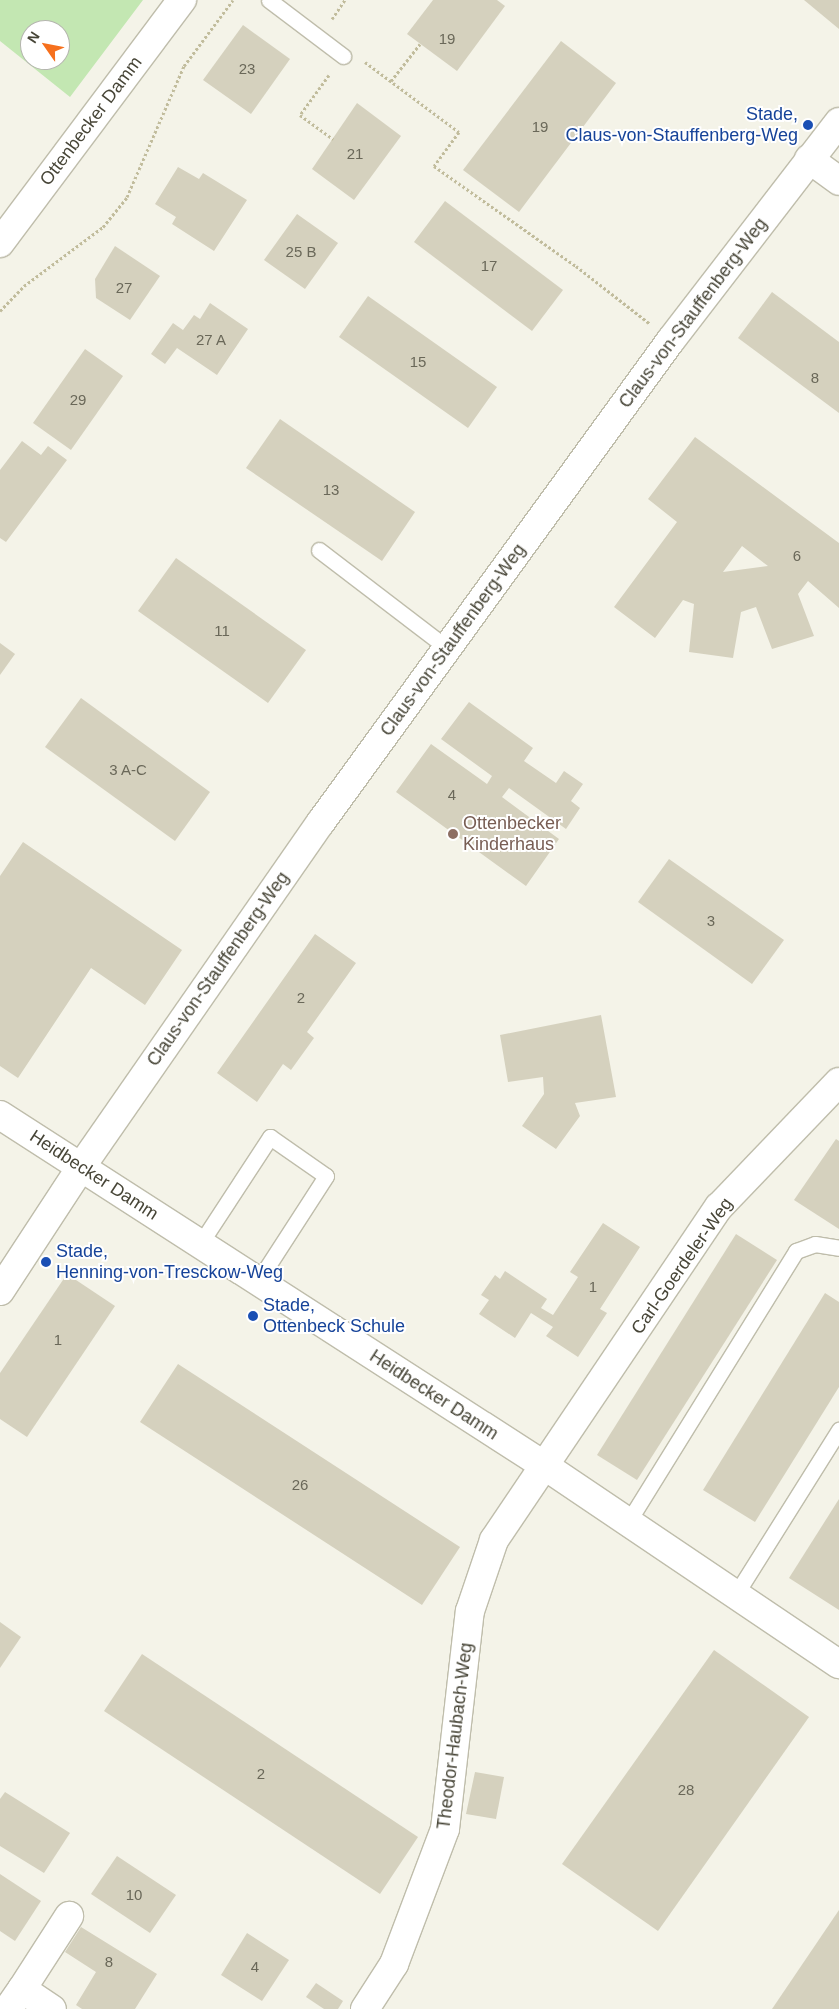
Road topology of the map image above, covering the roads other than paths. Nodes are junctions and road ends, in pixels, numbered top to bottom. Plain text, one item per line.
1 (182, 0) edge
2 (269, 0) edge
3 (343, 56) road end
4 (839, 122) edge
5 (810, 160) junction
6 (839, 181) edge
7 (0, 243) edge
8 (319, 550) dead end
9 (447, 648) junction
10 (839, 1082) edge
11 (0, 1115) edge
12 (81, 1167) junction
13 (200, 1244) junction
14 (839, 1248) edge
15 (258, 1281) junction
16 (0, 1291) edge
17 (839, 1430) edge
18 (542, 1464) junction
19 (628, 1522) junction
20 (736, 1594) junction
21 (839, 1664) edge
22 (69, 1916) dead end
23 (15, 1999) edge
24 (52, 2009) edge
25 (365, 2009) edge

1 - 7 street, Ottenbecker Damm
2 - 3 lane
4 - 5 street, Claus-von-Stauffenberg-Weg
5 - 6 street
5 - 9 street, Claus-von-Stauffenberg-Weg
8 - 9 lane
9 - 12 street, Claus-von-Stauffenberg-Weg
10 - 18 street, Carl-Goerdeler-Weg
11 - 12 street, Heidbecker Damm
12 - 13 street, Heidbecker Damm
12 - 16 street, Claus-von-Stauffenberg-Weg
13 - 15 street, Heidbecker Damm
13 - 15 lane
14 - 19 lane
15 - 18 street, Heidbecker Damm
17 - 20 lane
18 - 19 street, Heidbecker Damm
18 - 25 street, Theodor-Haubach-Weg
19 - 20 street, Heidbecker Damm
20 - 21 street, Heidbecker Damm
22 - 23 street
23 - 24 street

